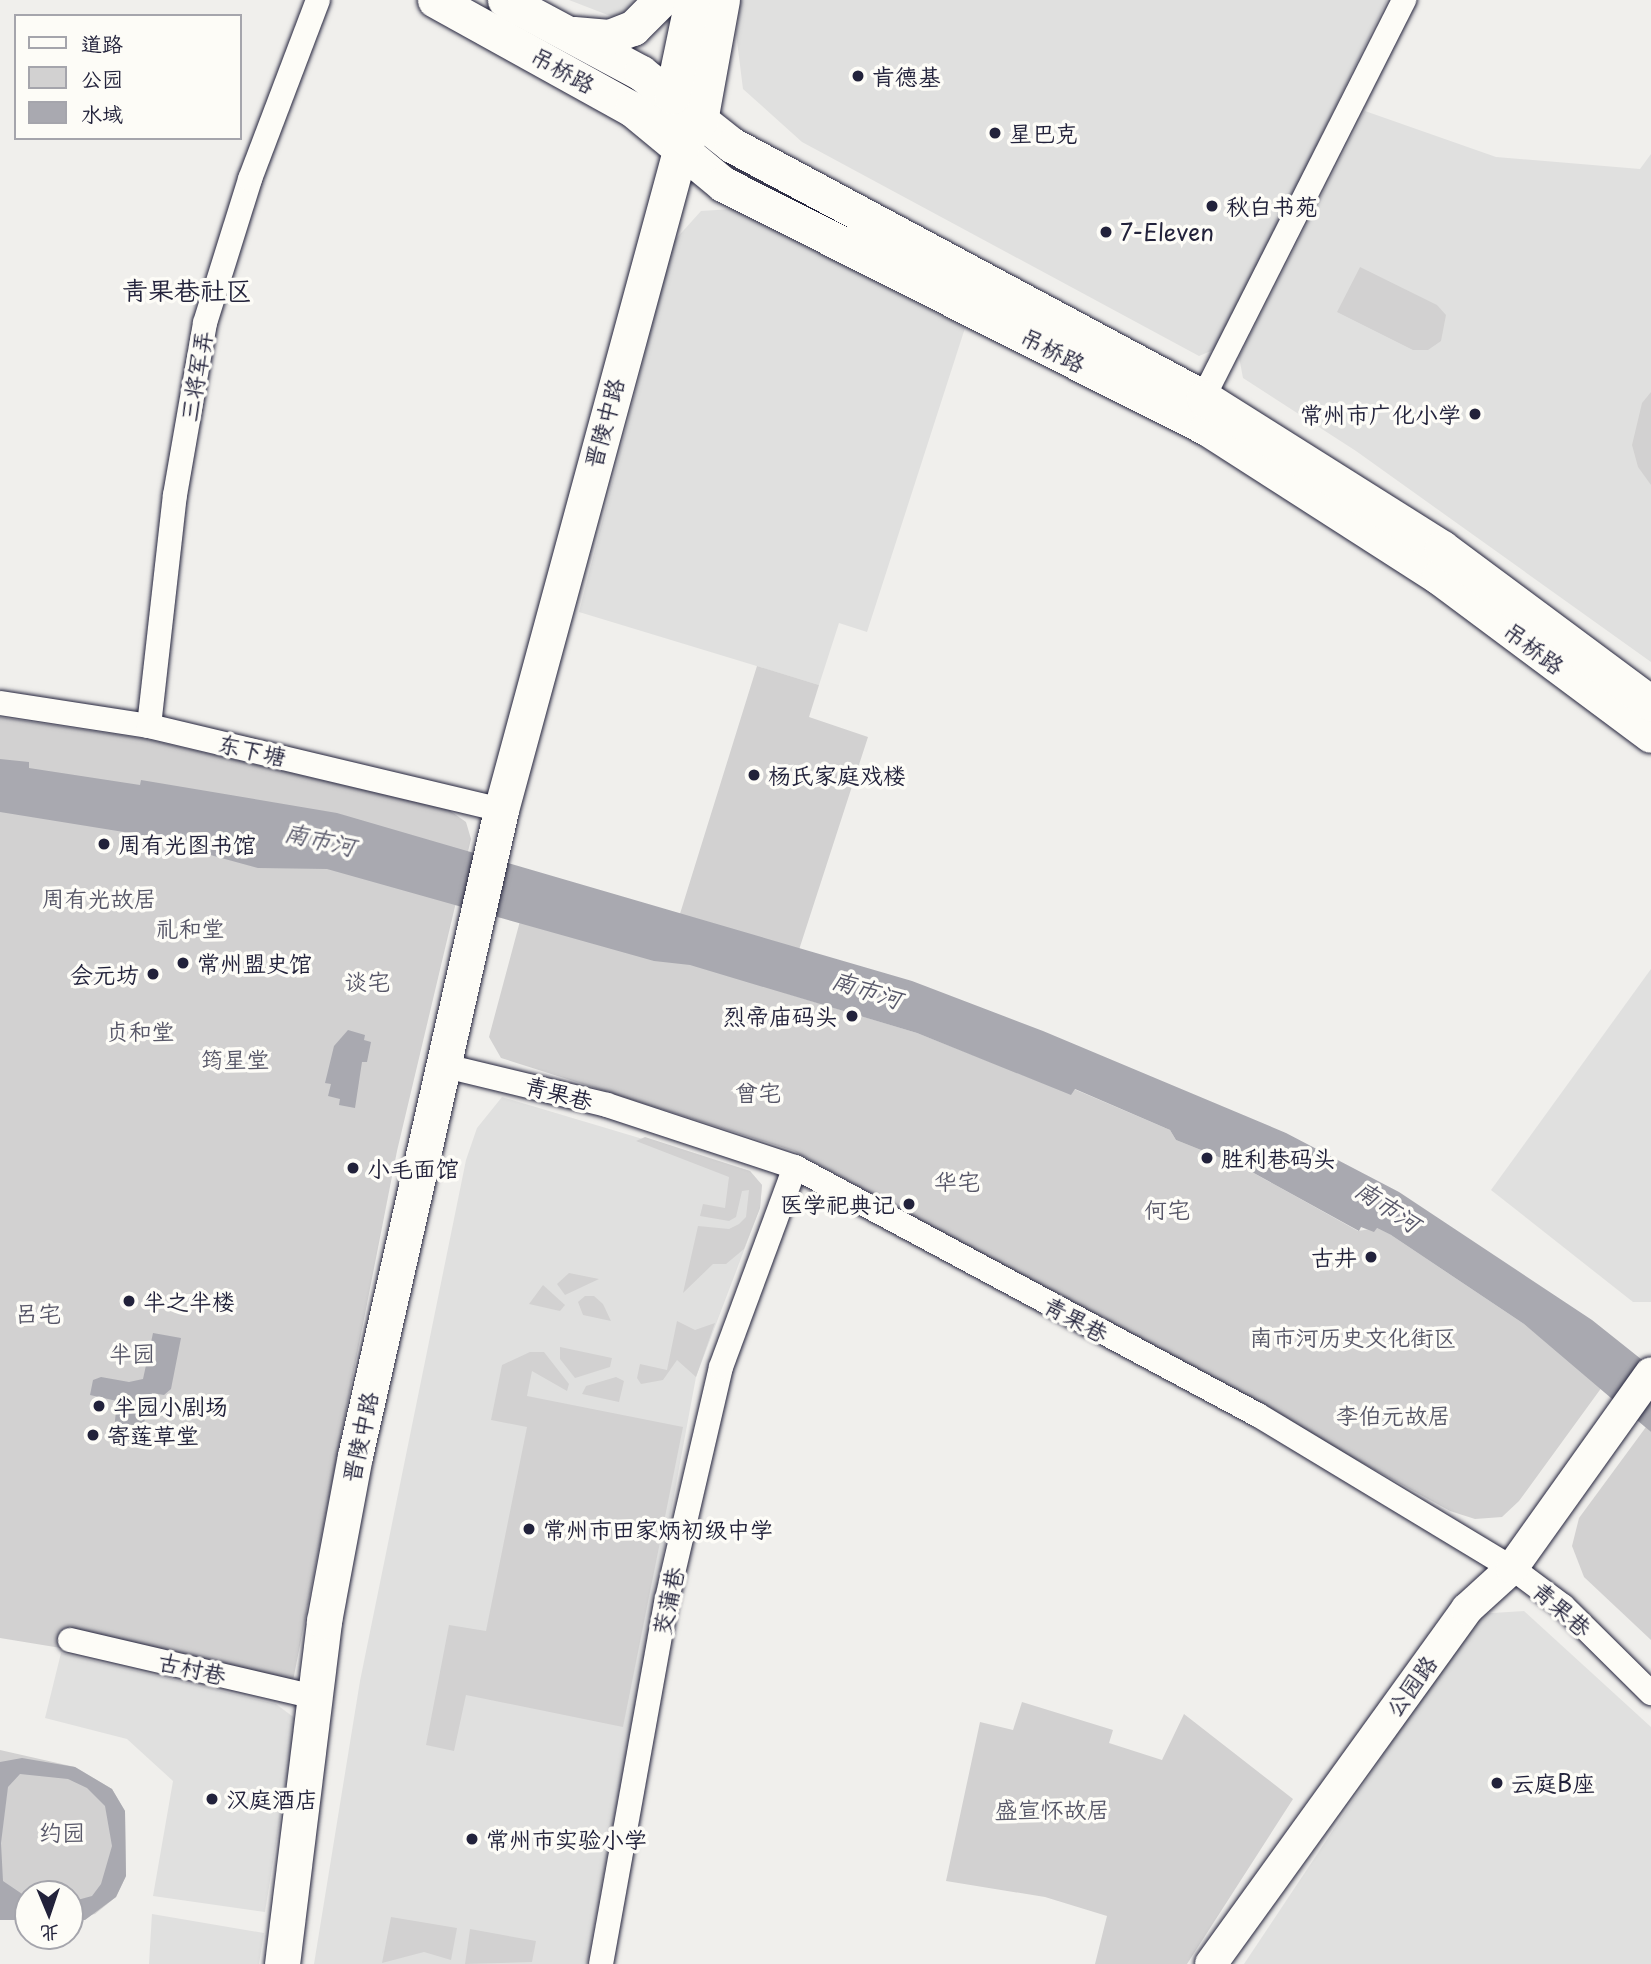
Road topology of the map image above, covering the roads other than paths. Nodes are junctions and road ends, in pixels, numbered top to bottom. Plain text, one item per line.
1 (318, 0) edge
2 (435, 0) edge
3 (505, 0) edge
4 (661, 0) edge
5 (692, 0) edge
6 (722, 0) edge
7 (1404, 0) edge
8 (567, 33) junction
9 (673, 96) junction
10 (690, 134) junction
11 (1198, 409) junction
12 (0, 703) edge
13 (1651, 703) edge
14 (149, 726) junction
15 (1651, 735) edge
16 (501, 810) junction
17 (441, 1065) junction
18 (795, 1167) junction
19 (1651, 1373) edge
20 (1512, 1568) junction
21 (70, 1640) dead end
22 (1651, 1692) edge
23 (314, 1697) junction
24 (282, 1964) edge
25 (601, 1964) edge
26 (1211, 1964) edge

1 - 14 street, 三将军弄
2 - 10 main road, 吊桥路
3 - 8 main road, 吊桥路
4 - 8 main road
5 - 9 main road, 晋陵中路
6 - 10 main road, 晋陵中路
7 - 11 street
8 - 9 main road, 吊桥路
9 - 10 main road, 晋陵中路
10 - 11 main road, 吊桥路
10 - 16 main road, 晋陵中路
11 - 13 main road, 吊桥路
11 - 15 main road, 吊桥路
12 - 14 street, 东下塘
14 - 16 street, 东下塘
16 - 17 main road, 晋陵中路
17 - 18 street, 青果巷
17 - 23 main road, 晋陵中路
18 - 20 street, 青果巷
18 - 25 street, 茭蒲巷
19 - 20 street, 公园路
20 - 22 street, 青果巷
20 - 26 street, 公园路
21 - 23 street, 古村巷
23 - 24 main road, 晋陵中路

